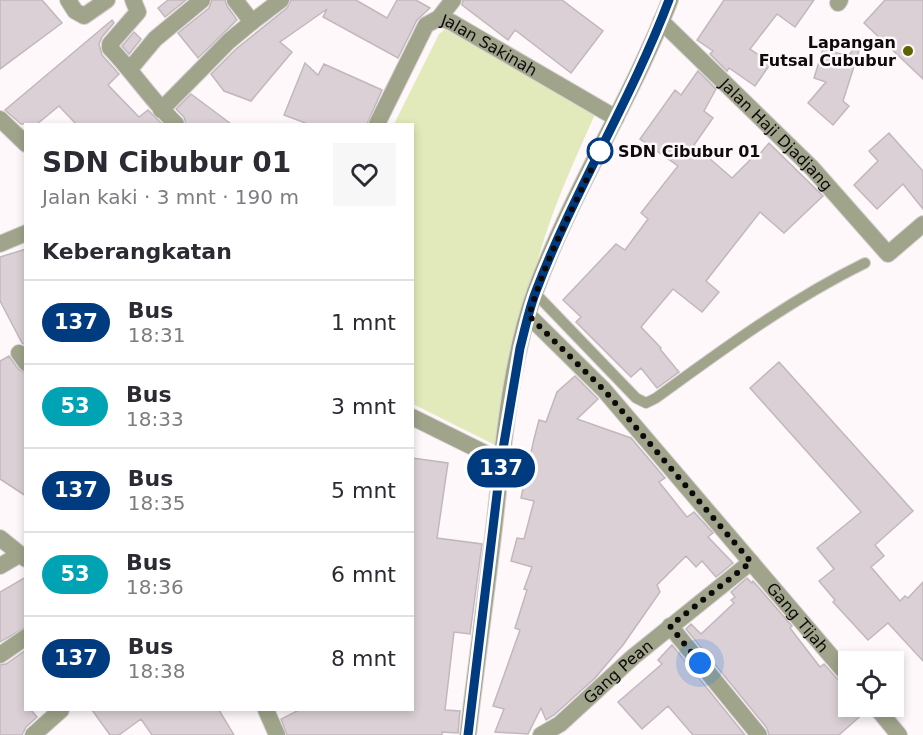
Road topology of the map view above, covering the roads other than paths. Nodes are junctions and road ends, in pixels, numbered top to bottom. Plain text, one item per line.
1 (68, 0) edge
2 (106, 0) edge
3 (133, 0) edge
4 (202, 0) edge
5 (235, 0) edge
6 (281, 0) edge
7 (453, 0) edge
8 (669, 0) edge
9 (439, 18) junction
10 (661, 21) junction
11 (252, 22) junction
12 (130, 69) junction
13 (161, 110) junction
14 (0, 118) edge
15 (616, 118) junction
16 (175, 123) edge
17 (377, 123) edge
18 (24, 142) edge
19 (923, 224) edge
20 (24, 234) edge
21 (0, 244) edge
22 (865, 263) dead end
23 (535, 293) junction
24 (529, 316) junction
25 (414, 418) edge
26 (501, 461) junction
27 (0, 538) edge
28 (22, 557) edge
29 (751, 562) junction
30 (0, 566) edge
31 (670, 626) junction
32 (24, 638) edge
33 (0, 655) edge
34 (838, 663) edge
35 (60, 711) edge
36 (266, 711) edge
37 (883, 717) edge
38 (33, 735) edge
39 (277, 735) edge
40 (468, 735) edge
41 (541, 735) edge
42 (759, 735) edge
43 (899, 735) edge

1 - 2 street
3 - 12 street
4 - 12 street
5 - 11 street
6 - 11 street
7 - 9 street
8 - 10 street
9 - 15 street, Jalan Sakinah
9 - 17 street, Jalan Sakinah
10 - 15 street
10 - 19 street, Jalan Haji Djadjang
11 - 13 street
12 - 13 street
13 - 16 street
14 - 18 street
15 - 23 street
20 - 21 street
22 - 23 lane
23 - 24 street
24 - 26 street
24 - 29 street, Gang Tijah
25 - 26 street
26 - 40 street
27 - 28 street
28 - 30 street
29 - 31 street, Gang Pean
29 - 34 street, Gang Tijah
31 - 41 street, Gang Pean
31 - 42 street
32 - 33 street
35 - 38 street
36 - 39 street
37 - 43 street

